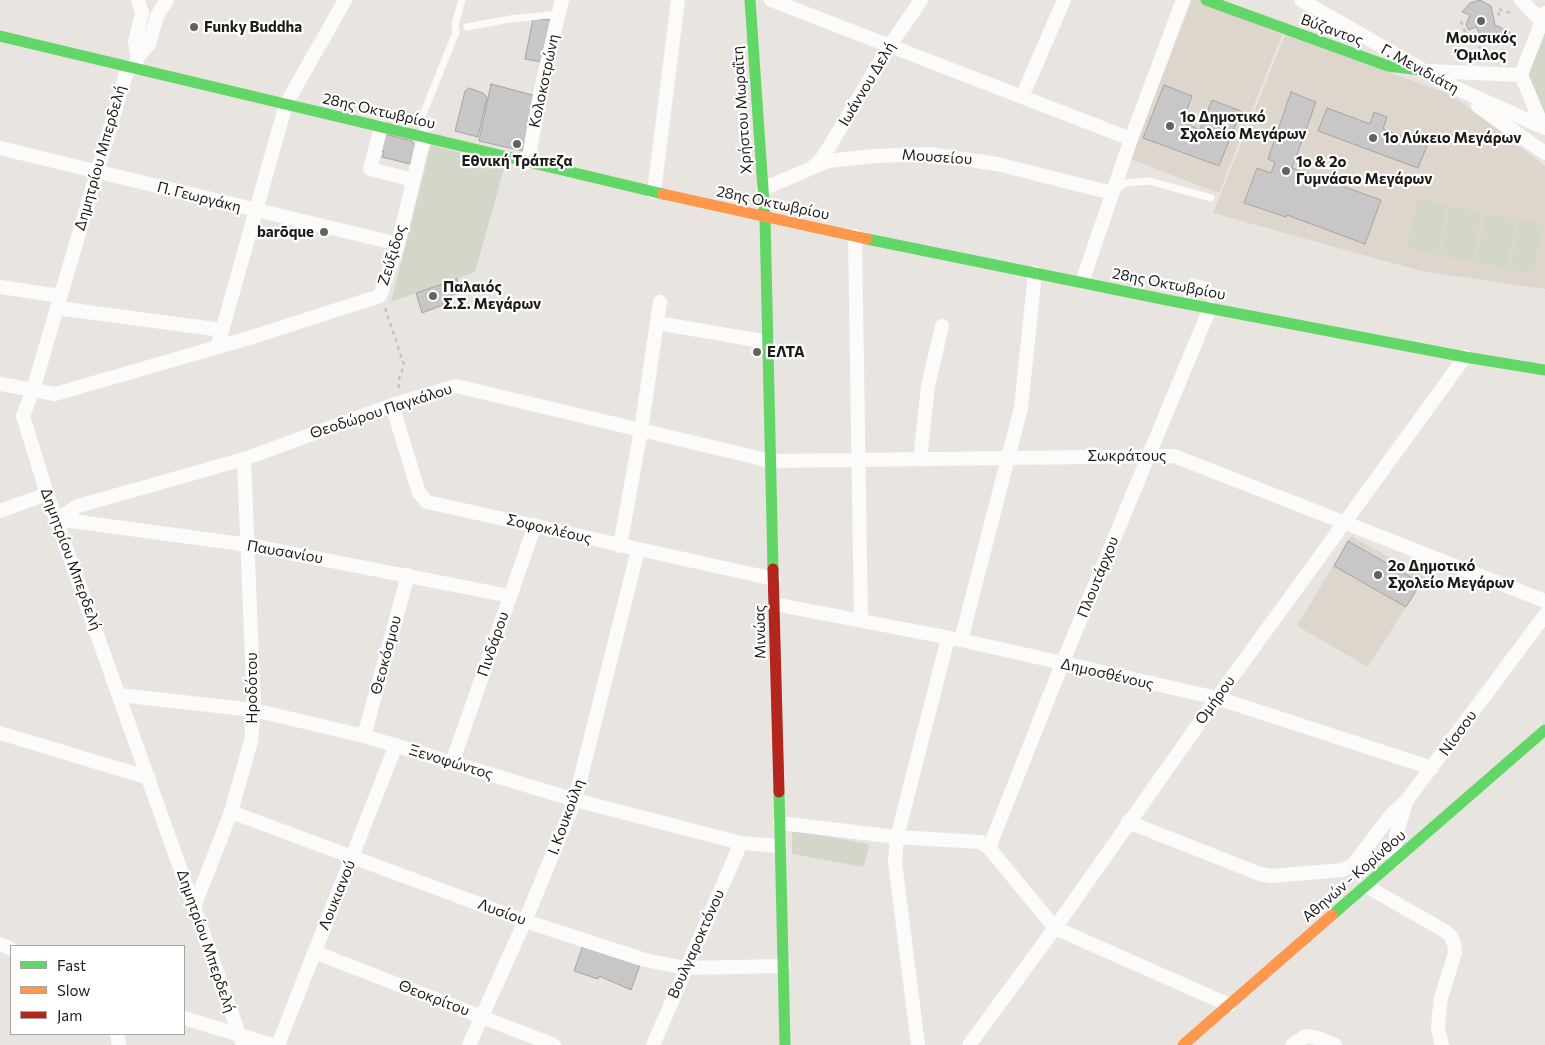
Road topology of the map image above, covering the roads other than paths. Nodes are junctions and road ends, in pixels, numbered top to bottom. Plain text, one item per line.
1 (167, 0) edge
2 (462, 0) edge
3 (678, 0) edge
4 (750, 0) edge
5 (771, 0) edge
6 (921, 0) edge
7 (1064, 0) edge
8 (1183, 0) edge
9 (1206, 0) edge
10 (1301, 0) edge
11 (1521, 0) edge
12 (339, 2) edge
13 (140, 6) edge
14 (560, 7) edge
15 (158, 16) junction
16 (1544, 17) edge
17 (467, 27) dead end
18 (0, 36) edge
19 (888, 47) junction
20 (133, 64) junction
21 (1421, 70) junction
22 (1521, 75) junction
23 (1451, 86) junction
24 (1022, 97) junction
25 (286, 104) junction
26 (381, 127) junction
27 (1544, 127) edge
28 (424, 137) junction
29 (1131, 139) junction
30 (0, 148) edge
31 (1545, 153) edge
32 (528, 162) junction
33 (812, 168) junction
34 (96, 171) junction
35 (413, 180) junction
36 (763, 189) junction
37 (654, 192) junction
38 (1112, 193) junction
39 (1211, 198) dead end
40 (257, 211) junction
41 (765, 218) junction
42 (855, 236) junction
43 (398, 244) junction
44 (1035, 273) junction
45 (1082, 282) junction
46 (0, 287) edge
47 (1182, 297) junction
48 (58, 302) junction
49 (660, 302) dead end
50 (1210, 302) junction
51 (657, 323) junction
52 (942, 326) dead end
53 (222, 330) junction
54 (768, 342) junction
55 (218, 345) junction
56 (1464, 357) junction
57 (1545, 370) edge
58 (0, 384) edge
59 (33, 390) junction
60 (395, 403) junction
61 (641, 430) junction
62 (1149, 455) junction
63 (1010, 457) junction
64 (244, 459) junction
65 (920, 459) junction
66 (771, 461) junction
67 (859, 461) junction
68 (47, 494) junction
69 (0, 511) edge
70 (57, 519) junction
71 (1344, 523) junction
72 (535, 526) junction
73 (249, 545) junction
74 (620, 546) junction
75 (638, 550) junction
76 (408, 575) junction
77 (774, 579) junction
78 (510, 596) junction
79 (1545, 601) edge
80 (774, 604) junction
81 (1545, 615) edge
82 (861, 622) junction
83 (954, 639) junction
84 (1062, 664) junction
85 (119, 695) junction
86 (1217, 698) junction
87 (254, 710) junction
88 (1545, 730) edge
89 (0, 733) edge
90 (364, 736) junction
91 (396, 745) junction
92 (452, 763) junction
93 (1432, 768) junction
94 (149, 778) junction
95 (575, 800) junction
96 (1407, 800) junction
97 (231, 812) junction
98 (1128, 822) junction
99 (780, 823) junction
100 (897, 838) junction
101 (741, 843) junction
102 (780, 846) junction
103 (989, 848) junction
104 (352, 856) junction
105 (1394, 862) junction
106 (1366, 886) junction
107 (194, 907) junction
108 (525, 921) junction
109 (1055, 928) junction
110 (314, 952) junction
111 (783, 966) junction
112 (685, 968) junction
113 (1229, 1005) junction
114 (482, 1016) junction
115 (185, 1018) edge
116 (241, 1040) edge
117 (272, 1045) edge
118 (278, 1045) edge
119 (469, 1045) edge
120 (554, 1045) edge
121 (653, 1045) edge
122 (785, 1045) edge
123 (918, 1045) edge
124 (969, 1045) edge
125 (1183, 1045) edge
126 (1292, 1045) edge
127 (1335, 1045) edge
128 (1442, 1045) edge

1 - 15 street
2 - 28 lane
3 - 37 street
4 - 36 street, Χρήστου Μωραΐτη
5 - 19 street
6 - 19 street, Ιωάννου Δελή
7 - 24 street
8 - 29 street
9 - 21 street, Βύζαντος
10 - 21 street, Γ. Μενιδιάτη
11 - 16 street
12 - 25 street
13 - 15 street
13 - 20 street
14 - 17 lane
14 - 32 street, Κολοκοτρώνη
15 - 20 street
16 - 22 street
18 - 20 street, 28ης Οκτωβρίου
19 - 24 street
19 - 33 street, Ιωάννου Δελή
20 - 25 street, 28ης Οκτωβρίου
20 - 34 street, Δημητρίου Μπερδελή
21 - 22 street
21 - 23 street, Γ. Μενιδιάτη
22 - 27 street
23 - 27 street, Γ. Μενιδιάτη
23 - 31 street
24 - 29 street
25 - 26 street, 28ης Οκτωβρίου
25 - 40 street
26 - 28 street, 28ης Οκτωβρίου
26 - 35 street
28 - 32 street, 28ης Οκτωβρίου
28 - 35 street, Ζεύξιδος
29 - 38 street
30 - 34 street, Π. Γεωργάκη
32 - 37 street, 28ης Οκτωβρίου
33 - 36 street, Μουσείου
33 - 38 street, Μουσείου
34 - 40 street, Π. Γεωργάκη
34 - 48 street, Δημητρίου Μπερδελή
35 - 43 street, Ζεύξιδος
36 - 41 street, Χρήστου Μωραΐτη
37 - 41 street, 28ης Οκτωβρίου
38 - 39 lane
38 - 45 street
40 - 43 street, Π. Γεωργάκη
40 - 53 street
41 - 42 street, 28ης Οκτωβρίου
41 - 54 street, Μινώας
42 - 44 street, 28ης Οκτωβρίου
42 - 67 street
43 - 55 street, Ζεύξιδος
44 - 45 street, 28ης Οκτωβρίου
44 - 63 street
45 - 47 street, 28ης Οκτωβρίου
46 - 48 street
47 - 50 street, 28ης Οκτωβρίου
47 - 50 lane
48 - 53 street
48 - 59 street, Δημητρίου Μπερδελή
49 - 51 street
50 - 56 street, 28ης Οκτωβρίου
50 - 62 street, Πλουτάρχου
51 - 54 street
51 - 61 street
52 - 65 street
53 - 55 street
54 - 66 street, Μινώας
55 - 59 street, Ζεύξιδος
56 - 57 street, 28ης Οκτωβρίου
56 - 71 street, Ομήρου
58 - 59 street, Ζεύξιδος
59 - 68 street, Δημητρίου Μπερδελή
60 - 61 street, Θεοδώρου Παγκάλου
60 - 64 street, Θεοδώρου Παγκάλου
60 - 72 street, Σοφοκλέους
61 - 66 street, Θεοδώρου Παγκάλου
61 - 74 street
62 - 63 street, Σωκράτους
62 - 71 street, Σωκράτους
62 - 84 street, Πλουτάρχου
63 - 65 street, Σωκράτους
63 - 83 street
64 - 70 street, Θεοδώρου Παγκάλου
64 - 73 street, Ηροδότου
65 - 67 street, Σωκράτους
66 - 67 street, Σωκράτους
66 - 77 street, Μινώας
67 - 82 street
68 - 69 street
68 - 70 street, Δημητρίου Μπερδελή
70 - 73 street, Παυσανίου
70 - 85 street, Δημητρίου Μπερδελή
71 - 79 street, Σωκράτους
71 - 86 street, Ομήρου
72 - 74 street, Σοφοκλέους
72 - 78 street, Πινδάρου
73 - 76 street, Παυσανίου
73 - 87 street, Ηροδότου
74 - 75 street, Σοφοκλέους
75 - 77 street, Σοφοκλέους
75 - 95 street, Ι. Κουκούλη
76 - 78 street, Παυσανίου
76 - 90 street, Θεοκόσμου
77 - 80 street, Μινώας
78 - 92 street, Πινδάρου
80 - 82 street, Δημοσθένους
80 - 99 street, Μινώας
81 - 93 street, Νίσσου
82 - 83 street, Δημοσθένους
83 - 84 street, Δημοσθένους
83 - 100 street
84 - 86 street, Δημοσθένους
84 - 103 street, Πλουτάρχου
85 - 87 street, Ξενοφώντος
85 - 94 street, Δημητρίου Μπερδελή
86 - 93 street, Δημοσθένους
86 - 98 street, Ομήρου
87 - 90 street, Ξενοφώντος
87 - 97 street, Ηροδότου
88 - 105 street, Αθηνών - Κορίνθου
89 - 94 street
90 - 91 street, Ξενοφώντος
91 - 92 street, Ξενοφώντος
91 - 104 street, Λουκιανού
92 - 95 street, Ξενοφώντος
93 - 96 street, Νίσσου
94 - 107 street, Δημητρίου Μπερδελή
95 - 101 street, Ξενοφώντος
95 - 108 street, Ι. Κουκούλη
96 - 98 street
96 - 105 street, Νίσσου
97 - 104 street, Λυσίου
97 - 107 street, Ηροδότου
98 - 109 street, Ομήρου
99 - 100 street
99 - 102 street, Μινώας
100 - 103 street
100 - 123 street
101 - 102 street, Ξενοφώντος
101 - 112 street, Βουλγαροκτόνου
102 - 111 street, Μινώας
103 - 109 street
104 - 108 street, Λυσίου
104 - 110 street, Λουκιανού
105 - 106 street, Αθηνών - Κορίνθου
106 - 113 street, Αθηνών - Κορίνθου
106 - 128 street
107 - 116 street, Δημητρίου Μπερδελή
108 - 112 street, Λυσίου
108 - 114 street, Ι. Κουκούλη
109 - 113 street
109 - 124 street, Ομήρου
110 - 114 street, Θεοκρίτου
110 - 118 street, Λουκιανού
111 - 112 street, Λυσίου
111 - 122 street, Μινώας
112 - 121 street, Βουλγαροκτόνου
113 - 125 street, Αθηνών - Κορίνθου
114 - 119 street, Ι. Κουκούλη
114 - 120 street, Θεοκρίτου
115 - 116 street
116 - 117 street
126 - 127 street

